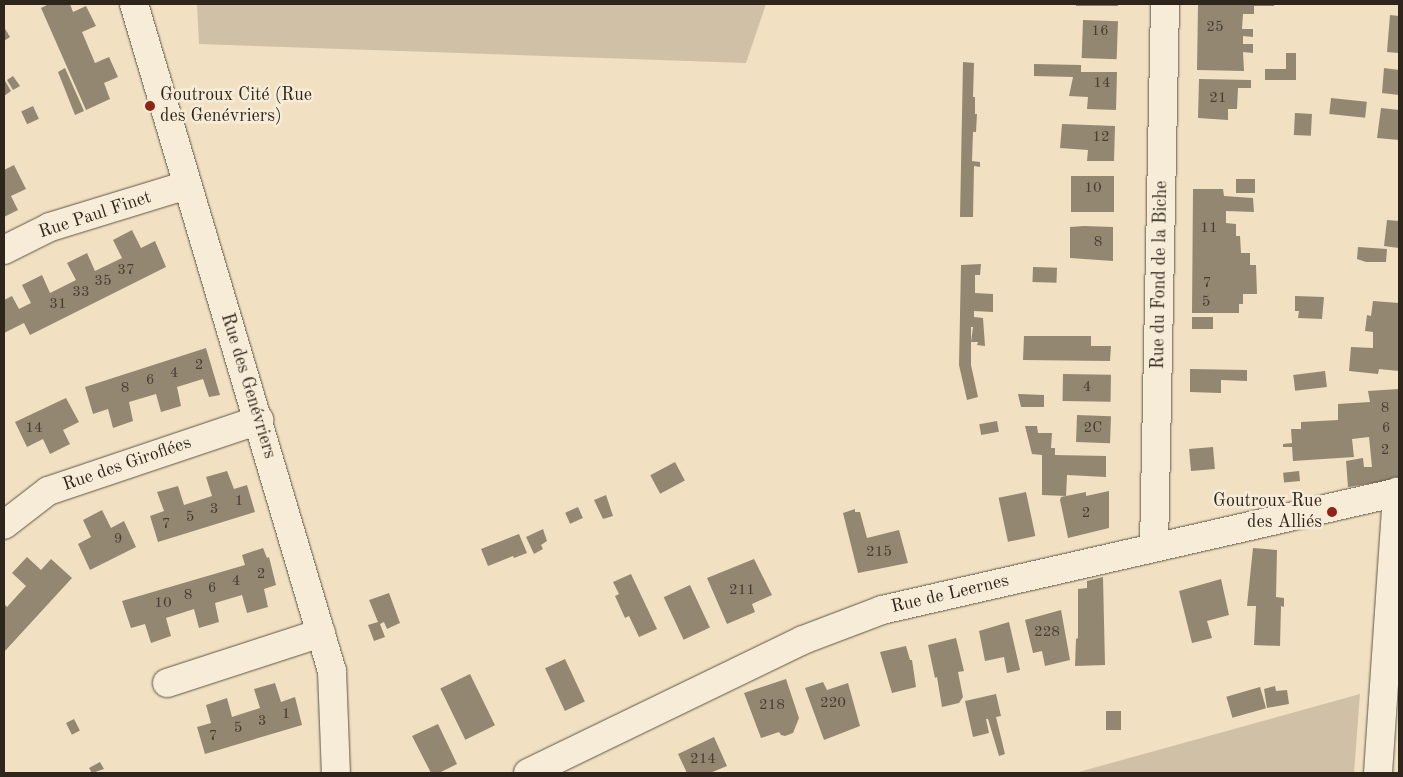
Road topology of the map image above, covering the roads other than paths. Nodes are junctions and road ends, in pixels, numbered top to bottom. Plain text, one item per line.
1 (134, 4) edge
2 (1165, 4) edge
3 (187, 185) junction
4 (4, 250) edge
5 (259, 420) junction
6 (1398, 492) edge
7 (4, 525) edge
8 (1154, 546) junction
9 (321, 633) junction
10 (167, 683) dead end
11 (336, 773) edge
12 (528, 773) edge
13 (1378, 773) edge

1 - 3 street, Rue des Genévriers
2 - 8 street, Rue du Fond de la Biche
3 - 4 street, Rue Paul Finet
3 - 5 street, Rue des Genévriers
5 - 7 street, Rue des Giroflées
5 - 9 street, Rue des Genévriers
6 - 8 street, Rue de Leernes
6 - 13 street
8 - 12 street, Rue de Leernes
9 - 10 street
9 - 11 street, Rue des Genévriers

